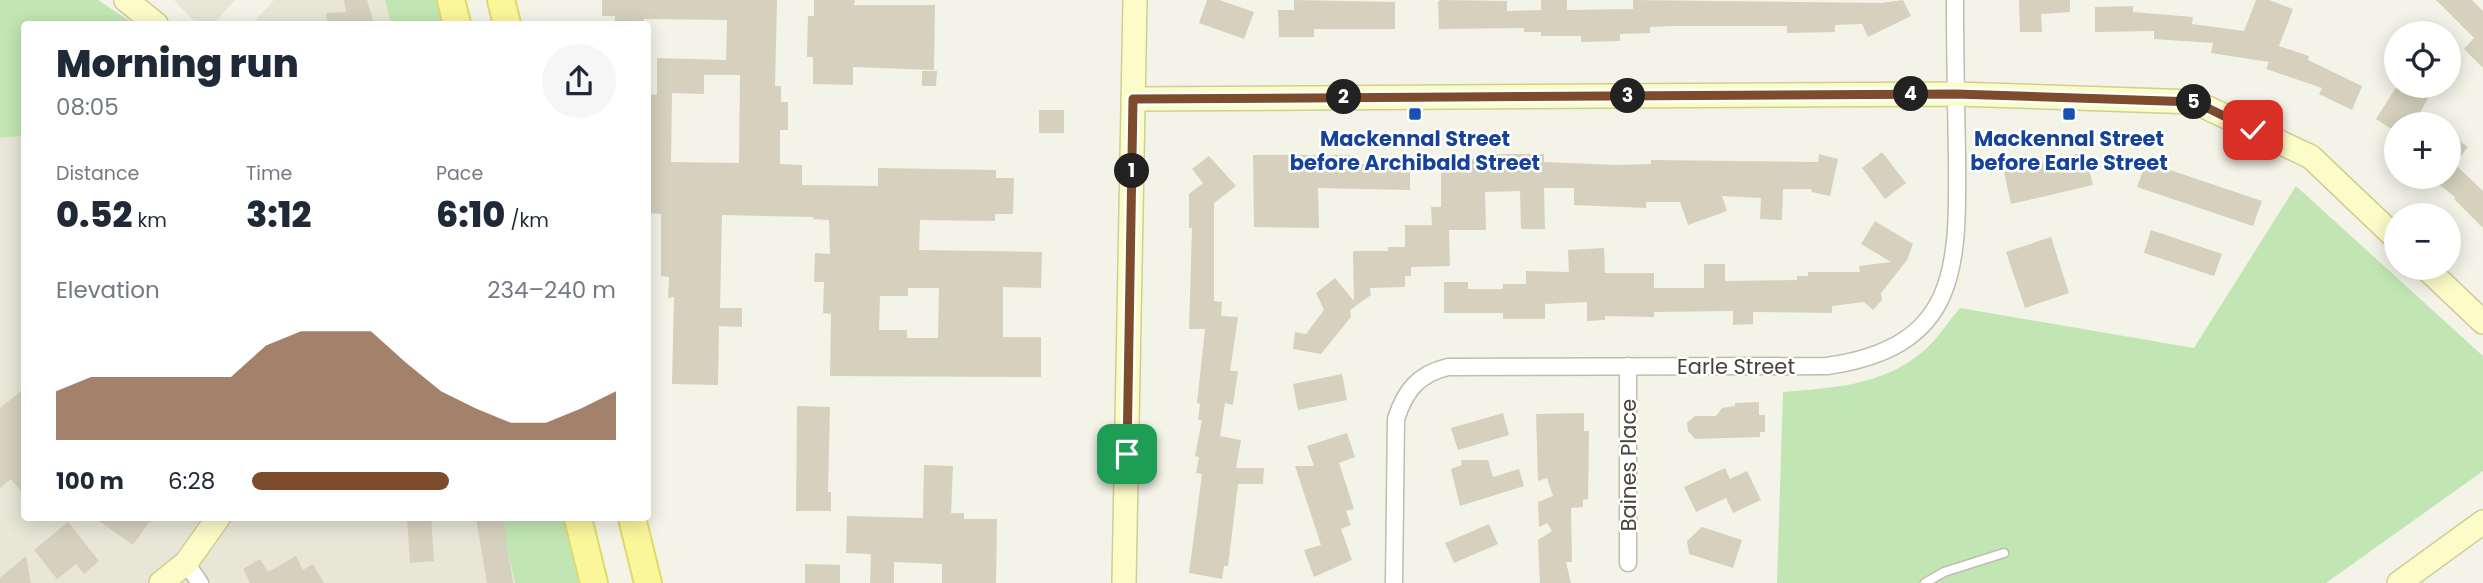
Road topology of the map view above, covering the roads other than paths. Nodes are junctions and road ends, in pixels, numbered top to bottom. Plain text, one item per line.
1 (126, 0) edge
2 (451, 0) edge
3 (501, 0) edge
4 (1135, 0) edge
5 (1955, 0) edge
6 (152, 21) edge
7 (456, 21) edge
8 (506, 21) edge
9 (1956, 94) junction
10 (1133, 99) junction
11 (2384, 227) edge
12 (2439, 280) edge
13 (2483, 322) edge
14 (1628, 366) junction
15 (216, 521) edge
16 (579, 521) edge
17 (633, 521) edge
18 (2483, 522) edge
19 (2004, 553) dead end
20 (186, 563) junction
21 (1628, 563) dead end
22 (168, 581) edge
23 (200, 583) edge
24 (594, 583) edge
25 (648, 583) edge
26 (1124, 583) edge
27 (1394, 583) edge
28 (1925, 583) edge
29 (2399, 583) edge

1 - 6 street
2 - 7 main road
3 - 8 main road
4 - 10 street
5 - 9 street, Earle Street
9 - 10 street
9 - 11 street
9 - 14 street, Earle Street
10 - 26 street
12 - 13 street
14 - 21 street, Baines Place
14 - 27 street, Earle Street
15 - 20 street
16 - 24 main road
17 - 25 main road
18 - 29 street
19 - 28 lane
20 - 22 street
20 - 23 street

